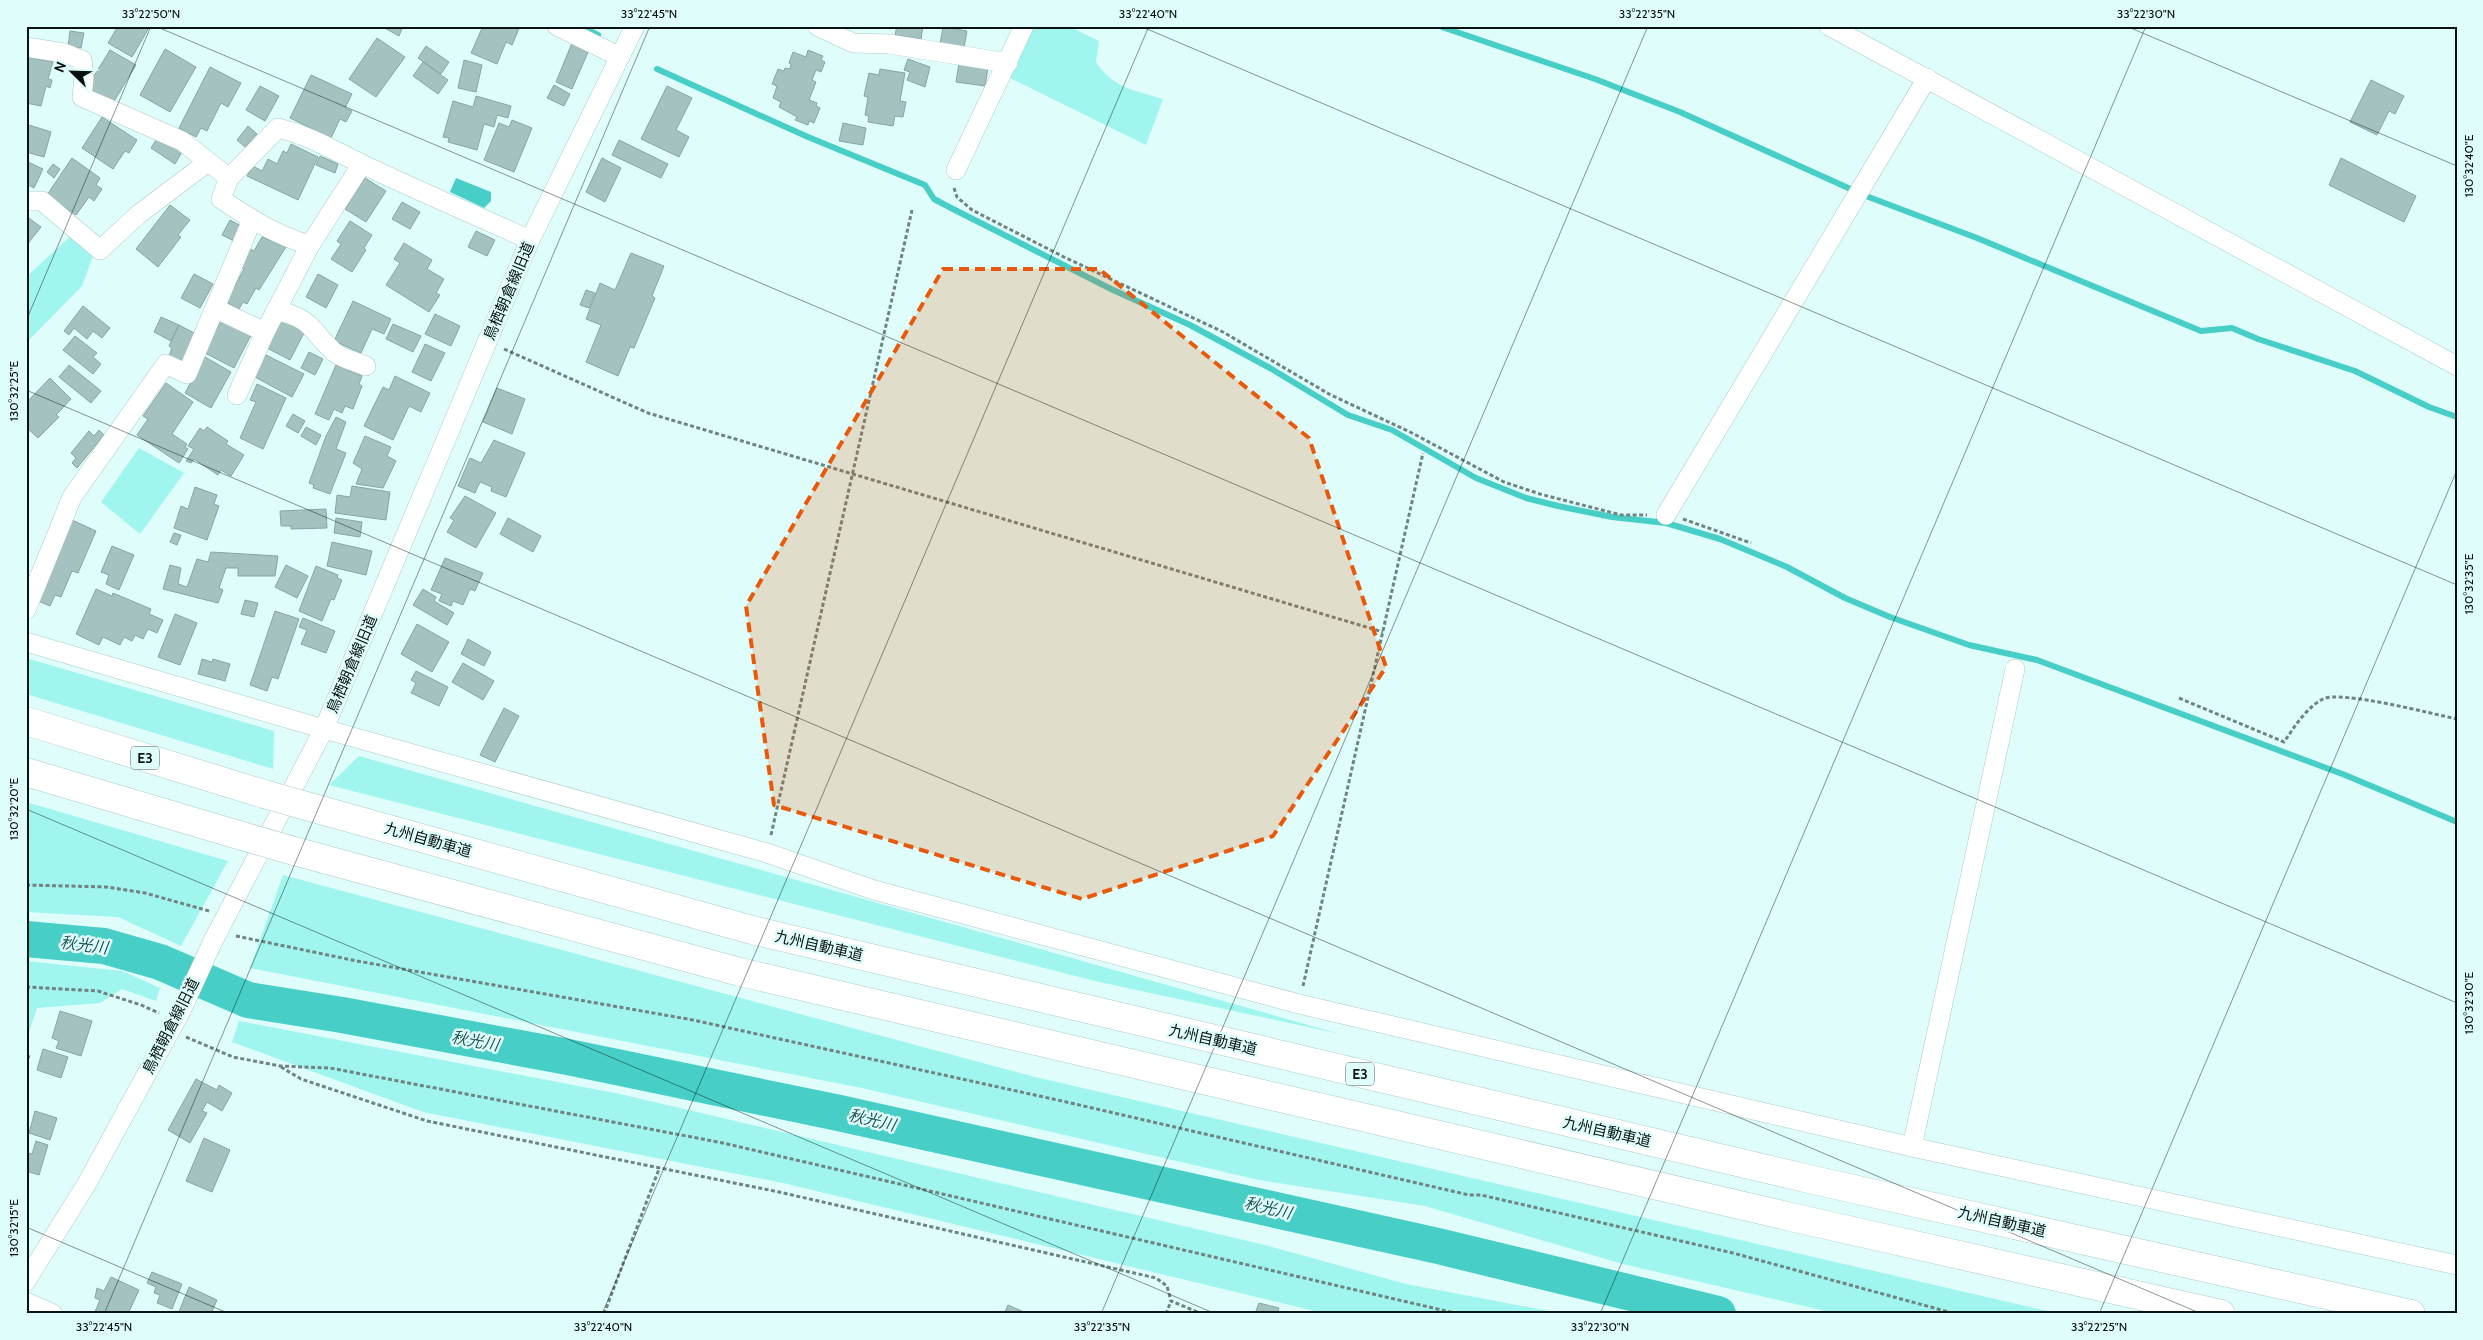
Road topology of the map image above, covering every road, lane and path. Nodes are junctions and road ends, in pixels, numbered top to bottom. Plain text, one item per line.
1 (557, 26) edge
2 (635, 26) edge
3 (817, 26) edge
4 (1024, 26) edge
5 (1829, 26) edge
6 (26, 47) edge
7 (620, 57) junction
8 (1008, 63) junction
9 (1927, 78) junction
10 (208, 162) junction
11 (362, 164) junction
12 (956, 170) joint
13 (229, 178) junction
14 (26, 201) edge
15 (912, 210) dead end
16 (252, 220) junction
17 (530, 240) junction
18 (310, 245) junction
19 (216, 309) junction
20 (276, 310) junction
21 (265, 332) junction
22 (488, 342) junction
23 (366, 366) dead end
24 (2457, 366) edge
25 (236, 395) dead end
26 (1424, 453) dead end
27 (852, 473) junction
28 (1666, 515) junction
29 (1751, 543) dead end
30 (26, 610) edge
31 (1383, 632) junction
32 (26, 642) edge
33 (2015, 669) dead end
34 (2179, 698) dead end
35 (2457, 719) edge
36 (26, 722) edge
37 (324, 729) junction
38 (26, 772) edge
39 (767, 853) junction
40 (26, 884) edge
41 (220, 930) junction
42 (26, 987) edge
43 (1299, 1004) junction
44 (176, 1021) junction
45 (280, 1066) junction
46 (1912, 1147) junction
47 (659, 1169) junction
48 (2457, 1265) edge
49 (26, 1281) edge
50 (1171, 1301) junction
51 (26, 1302) edge
52 (53, 1314) edge
53 (604, 1314) edge
54 (1166, 1314) edge
55 (1202, 1314) edge
56 (1459, 1314) edge
57 (1956, 1314) edge
58 (2220, 1314) edge
59 (2411, 1314) edge

1 - 7 street
2 - 7 street, 鳥栖朝倉線旧道
3 - 8 street
4 - 8 street
5 - 9 street
6 - 10 street
7 - 17 street, 鳥栖朝倉線旧道
8 - 12 street
9 - 24 street
9 - 28 street
10 - 13 street
10 - 14 street
11 - 13 street
11 - 17 street
11 - 18 street
12 - 28 path
13 - 16 street
15 - 27 path
16 - 18 street
16 - 19 street
17 - 22 street, 鳥栖朝倉線旧道
18 - 20 street
19 - 21 street
19 - 30 street
20 - 21 street
20 - 23 street
21 - 25 street
22 - 27 path
22 - 37 street, 鳥栖朝倉線旧道
26 - 31 path
27 - 31 path
27 - 39 path
28 - 29 path
31 - 43 path
32 - 37 street
33 - 46 street
34 - 35 path
36 - 59 highway, 九州自動車道 / E3, bridge
37 - 39 street
37 - 41 street, 鳥栖朝倉線旧道
38 - 58 highway, bridge
39 - 43 street
40 - 41 path
41 - 44 street, 鳥栖朝倉線旧道
41 - 57 path
42 - 44 path
43 - 46 street
44 - 45 path
44 - 49 street, 鳥栖朝倉線旧道
45 - 47 path
45 - 56 path
46 - 48 street
47 - 50 path
47 - 53 path
50 - 54 path
50 - 55 path
51 - 52 street

